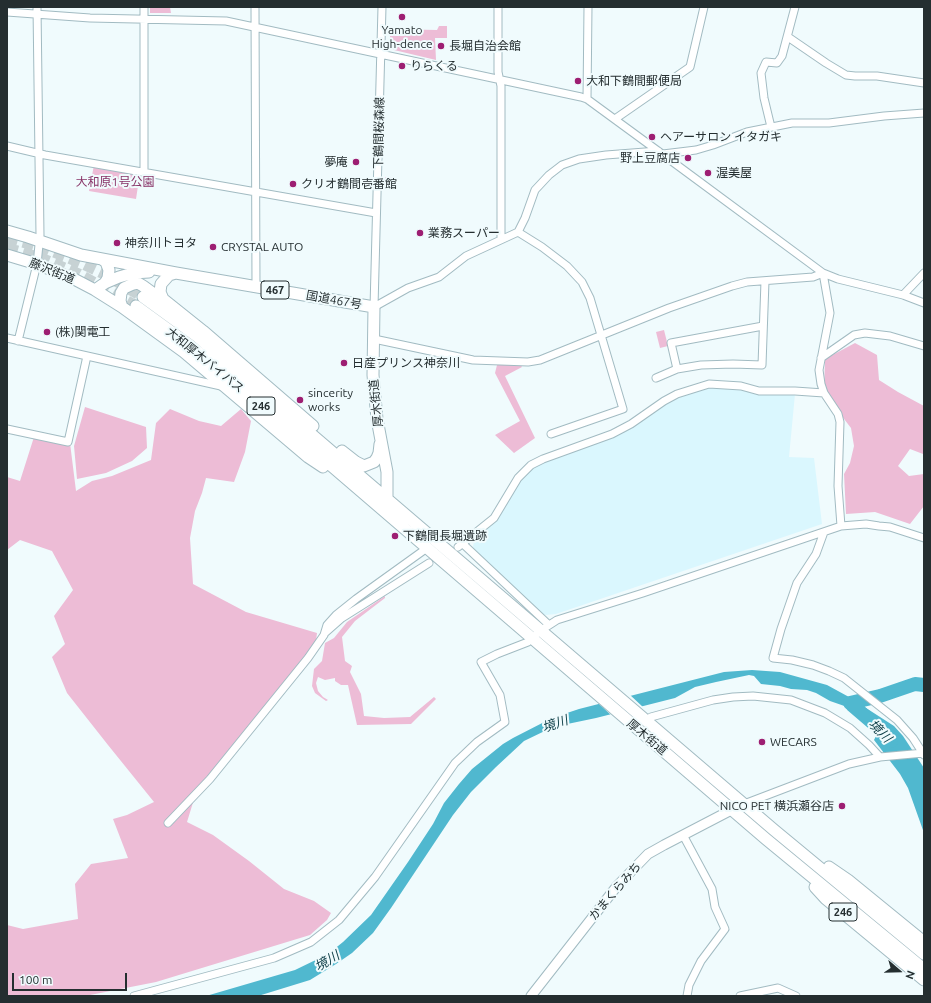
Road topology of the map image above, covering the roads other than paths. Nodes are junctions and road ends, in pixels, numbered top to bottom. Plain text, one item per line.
1 (144, 7) edge
2 (255, 7) edge
3 (382, 7) edge
4 (498, 7) edge
5 (588, 7) edge
6 (704, 7) edge
7 (795, 7) edge
8 (37, 10) edge
9 (7, 12) edge
10 (144, 19) junction
11 (255, 27) junction
12 (788, 37) junction
13 (381, 54) junction
14 (500, 80) junction
15 (924, 83) edge
16 (587, 99) junction
17 (924, 113) edge
18 (615, 119) junction
19 (771, 127) junction
20 (7, 146) edge
21 (661, 153) junction
22 (39, 154) junction
23 (144, 172) junction
24 (256, 191) junction
25 (376, 214) junction
26 (7, 232) edge
27 (518, 232) junction
28 (501, 239) junction
29 (39, 241) junction
30 (7, 255) edge
31 (102, 259) junction
32 (37, 264) junction
33 (176, 273) junction
34 (823, 273) junction
35 (924, 273) edge
36 (765, 280) junction
37 (105, 283) junction
38 (256, 287) junction
39 (95, 290) junction
40 (903, 294) junction
41 (143, 297) tunnel mouth
42 (924, 303) edge
43 (168, 304) junction
44 (136, 306) tunnel mouth
45 (122, 307) junction
46 (374, 307) junction
47 (762, 326) junction
48 (601, 335) junction
49 (7, 338) edge
50 (374, 339) junction
51 (18, 341) junction
52 (924, 346) edge
53 (87, 356) junction
54 (821, 358) junction
55 (677, 369) junction
56 (656, 378) dead end
57 (226, 386) junction
58 (824, 393) junction
59 (7, 428) edge
60 (551, 434) dead end
61 (381, 441) junction
62 (334, 449) junction
63 (355, 466) junction
64 (358, 489) junction
65 (387, 499) junction
66 (382, 510) junction
67 (841, 526) junction
68 (824, 532) junction
69 (924, 538) edge
70 (427, 548) junction
71 (429, 563) dead end
72 (541, 632) junction
73 (324, 635) junction
74 (645, 717) junction
75 (923, 754) edge
76 (881, 757) junction
77 (744, 804) junction
78 (732, 809) junction
79 (168, 823) dead end
80 (774, 830) junction
81 (683, 835) junction
82 (766, 839) junction
83 (924, 942) edge
84 (924, 954) edge
85 (924, 969) edge
86 (924, 980) edge
87 (134, 996) edge
88 (531, 996) edge
89 (687, 996) edge
90 (740, 996) edge
91 (796, 996) edge

1 - 10 street
2 - 11 street
3 - 13 street, 下鶴間桜森線
4 - 14 street
5 - 16 street
6 - 18 street
7 - 12 street
8 - 9 street
8 - 10 street
8 - 22 street
10 - 11 street
10 - 23 street
11 - 13 street
11 - 24 street
12 - 15 street
12 - 19 street
13 - 14 street
13 - 25 street, 下鶴間桜森線
14 - 16 street
14 - 28 street
16 - 18 street
17 - 19 street
18 - 21 street
19 - 21 street
20 - 22 street
21 - 27 street
21 - 34 street
22 - 23 street
22 - 29 street
23 - 24 street
24 - 25 street
24 - 38 street
25 - 46 street, 下鶴間桜森線
26 - 29 highway, 国道467号 / 467
27 - 28 street
27 - 48 street
28 - 46 street
29 - 31 highway, 国道467号 / 467
29 - 32 street
30 - 32 highway, 藤沢街道
31 - 33 highway, 国道467号 / 467
31 - 37 highway
32 - 39 highway, 藤沢街道
32 - 51 street
33 - 37 highway, 国道467号 / 467
33 - 38 highway, 国道467号 / 467
33 - 43 highway
34 - 36 street
34 - 40 street
34 - 54 street
35 - 40 street
36 - 47 street
36 - 48 street
37 - 39 highway, 国道467号 / 467
38 - 46 highway, 国道467号 / 467
39 - 45 highway, 藤沢街道
40 - 42 street
41 - 62 highway, 大和厚木バイパス / 246
43 - 45 highway
43 - 62 highway, 246
44 - 64 highway, 大和厚木バイパス / 246
45 - 57 highway, 藤沢街道
46 - 50 highway, 厚木街道
47 - 55 street
47 - 55 street
48 - 50 street
48 - 60 street
49 - 51 street
50 - 61 highway, 厚木街道
51 - 53 street
52 - 54 street
53 - 57 street
53 - 59 street
54 - 58 street
55 - 56 street
57 - 64 highway, 藤沢街道
58 - 67 street
58 - 72 street
61 - 63 highway
61 - 65 highway, 厚木街道
62 - 63 highway, 大和厚木バイパス / 246
62 - 63 highway, 246
63 - 65 highway, 大和厚木バイパス / 246
64 - 66 highway, 大和厚木バイパス / 246
65 - 66 highway, 厚木街道
65 - 72 highway, 厚木街道 / 246
66 - 70 highway, 厚木街道 / 246
67 - 68 street
67 - 69 street
68 - 72 street
68 - 75 street
70 - 72 highway, 厚木街道 / 246
70 - 73 street
71 - 73 street
72 - 74 highway, 厚木街道 / 246
72 - 78 highway, 厚木街道 / 246
72 - 87 street
73 - 79 street
74 - 76 street
74 - 77 highway, 厚木街道 / 246
75 - 76 street
76 - 77 street
77 - 78 main road, かまくらみち
77 - 80 highway, 厚木街道 / 246
78 - 81 main road, かまくらみち
78 - 82 highway, 厚木街道 / 246
80 - 83 highway, 246
80 - 84 highway, 厚木街道 / 246
81 - 88 main road, かまくらみち
81 - 89 street
82 - 85 highway, 厚木街道 / 246
82 - 86 highway, 246
90 - 91 street

